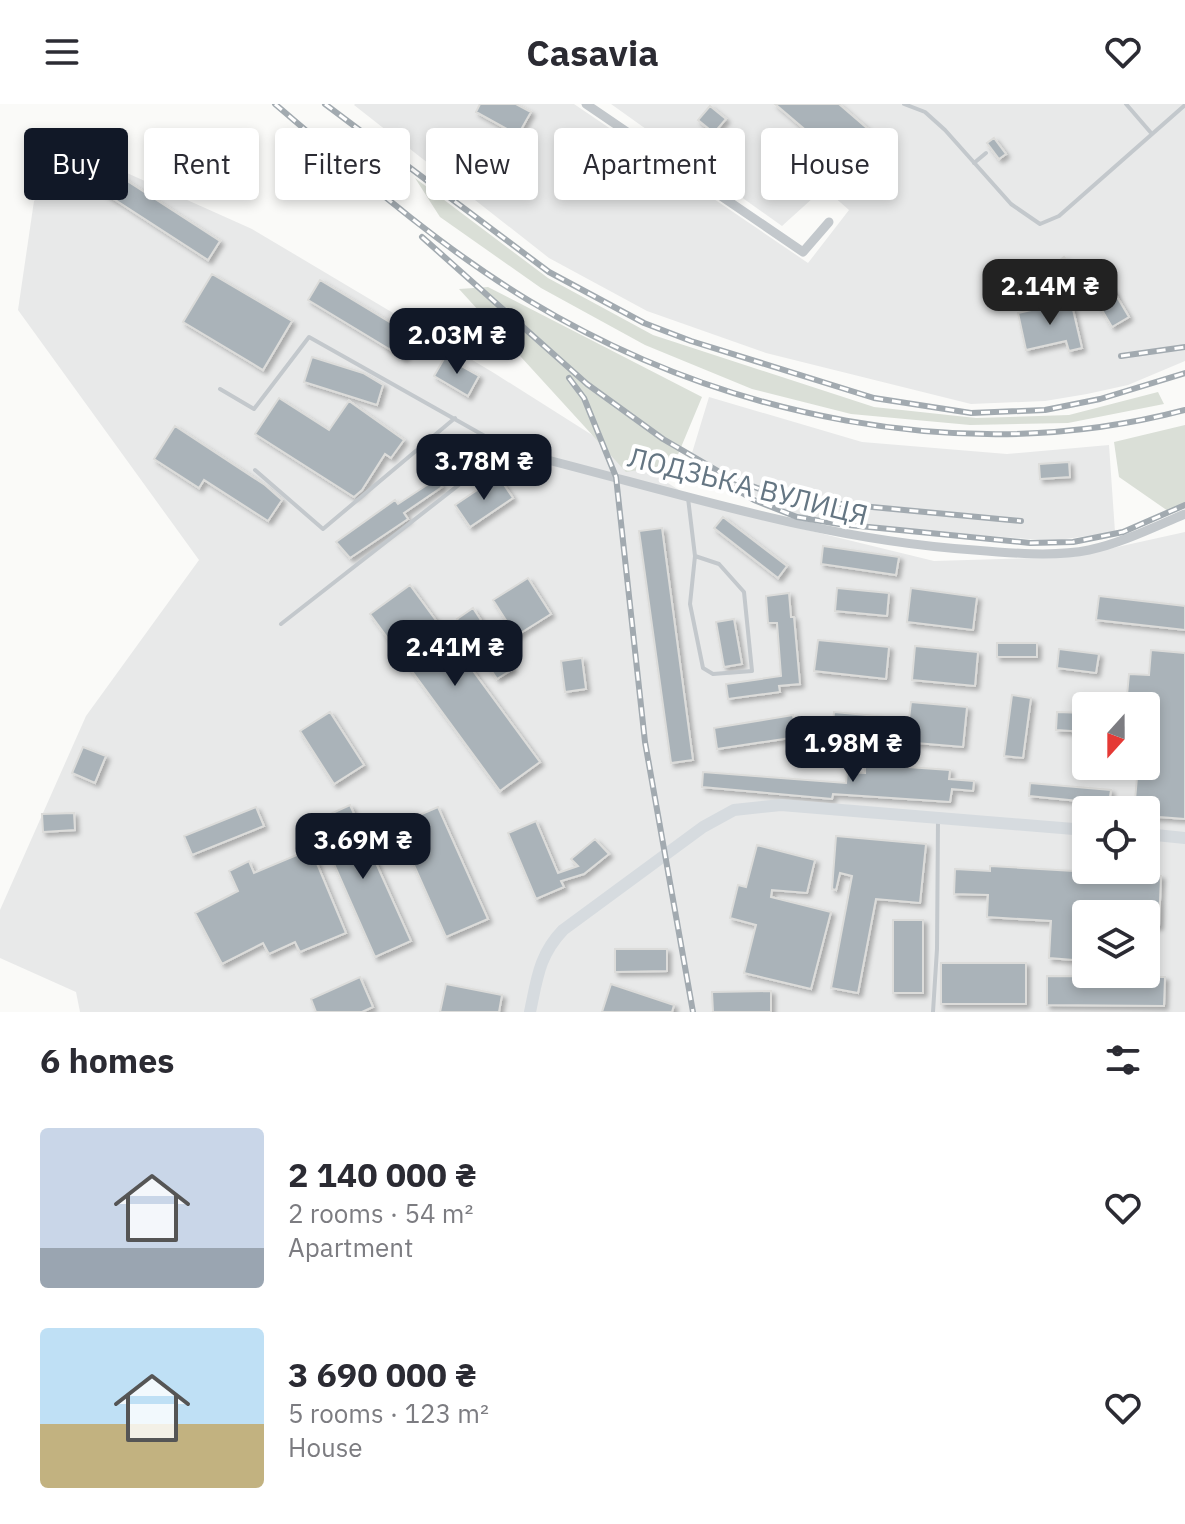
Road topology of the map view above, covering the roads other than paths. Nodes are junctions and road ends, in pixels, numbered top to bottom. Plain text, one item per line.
1 (586, 104) edge
2 (904, 104) edge
3 (1126, 104) edge
4 (1185, 105) edge
5 (1152, 134) junction
6 (986, 153) dead end
7 (974, 163) junction
8 (829, 222) dead end
9 (220, 389) dead end
10 (455, 418) junction
11 (506, 448) junction
12 (536, 457) joint
13 (255, 470) dead end
14 (688, 496) junction
15 (1185, 514) edge
16 (695, 556) junction
17 (281, 624) dead end
18 (938, 818) junction
19 (1072, 829) edge
20 (1160, 835) edge
21 (1185, 838) edge
22 (530, 1012) edge
23 (933, 1012) edge

1 - 8 street
2 - 7 lane
3 - 5 lane
4 - 5 lane
5 - 7 lane
6 - 7 lane
9 - 10 lane
10 - 11 lane
10 - 13 lane
11 - 12 lane
11 - 17 lane
12 - 14 street, ЛОДЗЬКА ВУЛИЦЯ
14 - 15 street, ЛОДЗЬКА ВУЛИЦЯ
14 - 16 lane
16 - 16 lane
18 - 19 street
18 - 22 street
18 - 23 lane
20 - 21 street

